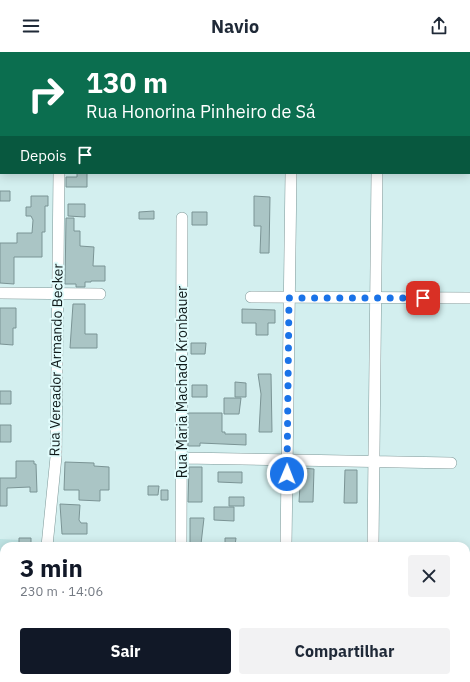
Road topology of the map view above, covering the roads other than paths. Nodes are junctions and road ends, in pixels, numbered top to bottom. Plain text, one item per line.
1 (59, 174) edge
2 (291, 174) edge
3 (377, 174) edge
4 (182, 218) dead end
5 (57, 292) junction
6 (0, 293) edge
7 (100, 294) dead end
8 (251, 297) dead end
9 (289, 298) junction
10 (376, 298) junction
11 (470, 298) edge
12 (183, 458) junction
13 (287, 459) junction
14 (374, 461) junction
15 (451, 462) dead end
16 (47, 542) edge
17 (181, 542) edge
18 (286, 542) edge
19 (373, 542) edge

1 - 5 street, Rua Vereador Armando Becker
2 - 9 street
3 - 10 street
4 - 12 street, Rua Maria Machado Kronbauer
5 - 6 street
5 - 7 street
5 - 16 street, Rua Vereador Armando Becker
8 - 9 street
9 - 10 street
9 - 13 street
10 - 11 street
10 - 14 street
12 - 13 street
12 - 17 street, Rua Maria Machado Kronbauer
13 - 14 street
13 - 18 street
14 - 15 street
14 - 19 street

